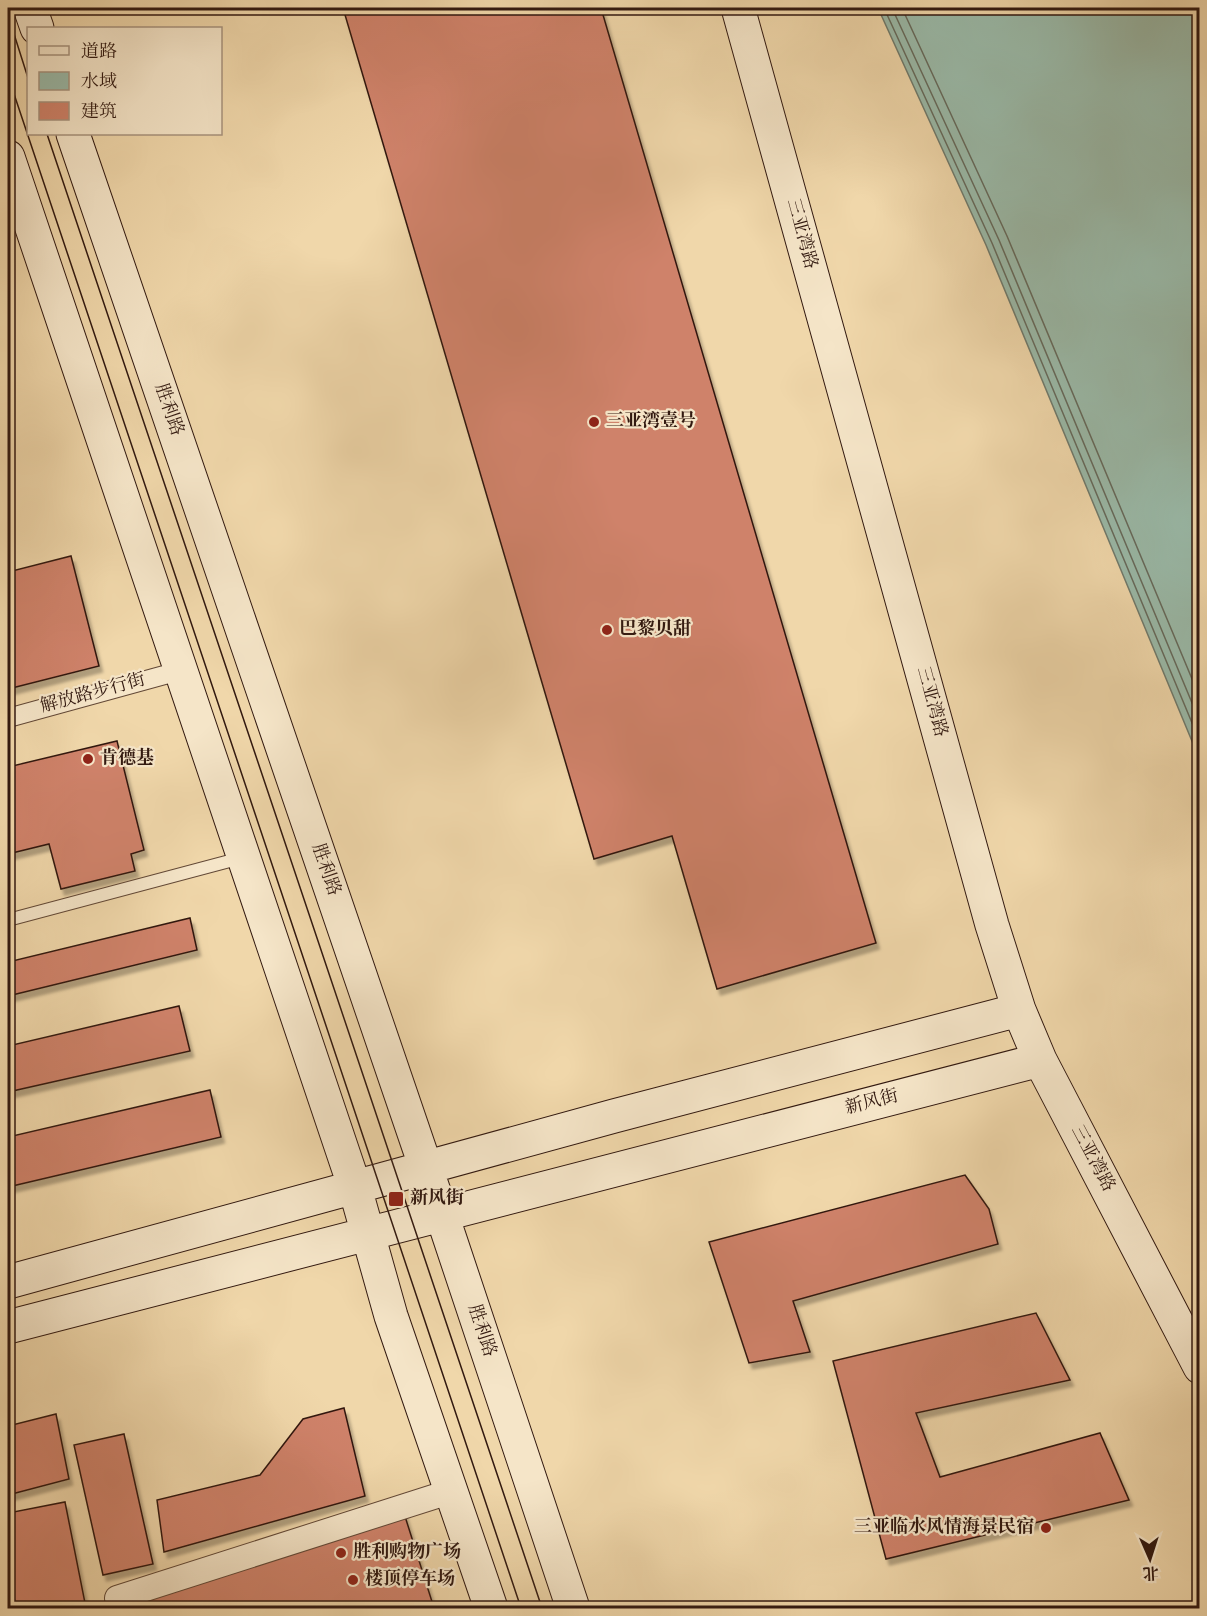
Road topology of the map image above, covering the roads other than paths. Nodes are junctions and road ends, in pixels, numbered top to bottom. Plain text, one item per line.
1 (30, 8) edge
2 (738, 8) edge
3 (37, 27) edge
4 (73, 135) edge
5 (8, 158) edge
6 (179, 671) junction
7 (8, 718) edge
8 (243, 857) junction
9 (8, 920) edge
10 (1019, 1010) junction
11 (1040, 1060) junction
12 (426, 1168) junction
13 (354, 1188) junction
14 (442, 1215) junction
15 (370, 1234) junction
16 (8, 1282) edge
17 (8, 1327) edge
18 (1200, 1367) edge
19 (449, 1492) junction
20 (120, 1608) edge
21 (490, 1608) edge
22 (573, 1608) edge

1 - 3 main road
2 - 10 main road, 三亚湾路
4 - 12 main road, 胜利路
5 - 6 main road
6 - 7 street, 解放路步行街
6 - 8 main road
8 - 9 lane
8 - 13 main road
10 - 11 main road, 三亚湾路
10 - 12 main road
11 - 14 main road, 新风街
11 - 18 main road, 三亚湾路
12 - 13 main road
12 - 14 main road, 胜利路
13 - 15 main road
13 - 16 main road
14 - 15 main road, 新风街
14 - 22 main road, 胜利路
15 - 17 main road, 新风街
15 - 19 main road
19 - 20 street
19 - 21 main road

